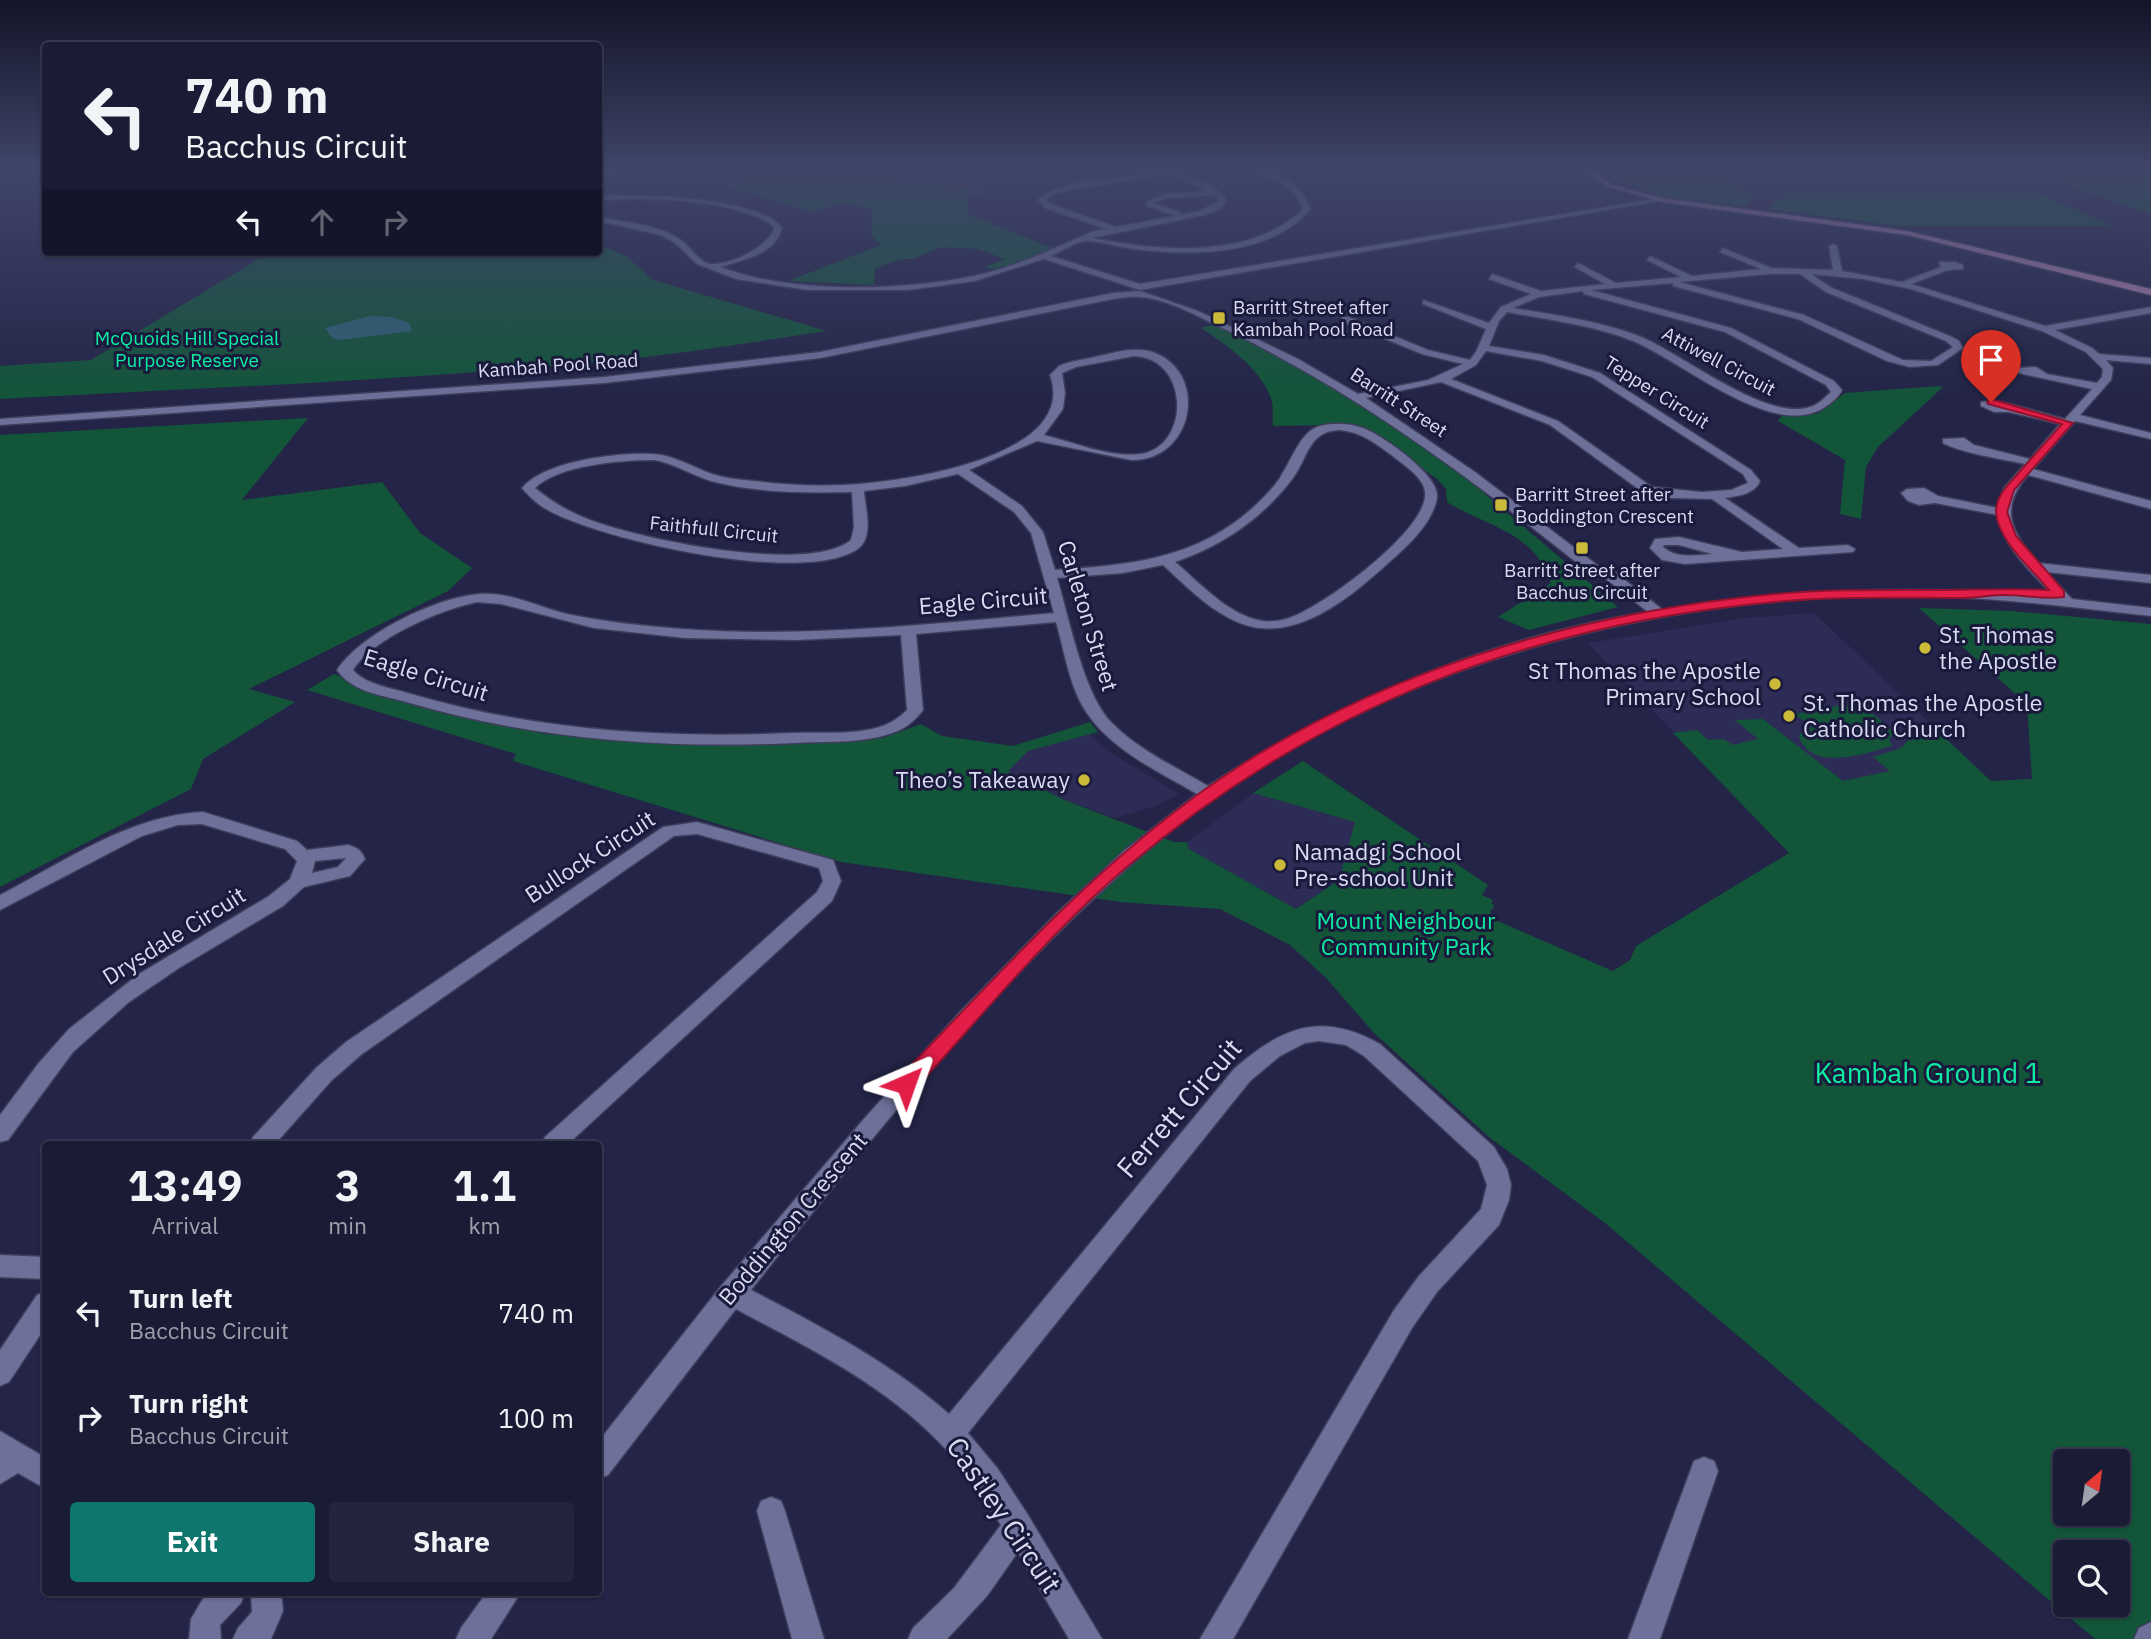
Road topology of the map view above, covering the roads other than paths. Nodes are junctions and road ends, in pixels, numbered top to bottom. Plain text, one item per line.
1 (683, 246) edge
2 (766, 246) edge
3 (1063, 246) edge
4 (1127, 246) edge
5 (1204, 246) edge
6 (1389, 246) edge
7 (1833, 246) dead end
8 (1959, 246) edge
9 (1723, 250) dead end
10 (1043, 256) junction
11 (1650, 258) dead end
12 (1578, 265) dead end
13 (711, 267) junction
14 (1947, 267) dead end
15 (1801, 270) junction
16 (1770, 271) junction
17 (1838, 273) junction
18 (1492, 277) dead end
19 (1690, 278) junction
20 (1661, 281) junction
21 (1904, 284) junction
22 (1164, 285) junction
23 (1614, 285) junction
24 (1574, 288) junction
25 (1136, 290) junction
26 (1151, 291) junction
27 (2151, 291) edge
28 (1540, 294) junction
29 (1162, 299) junction
30 (1426, 302) dead end
31 (1504, 309) junction
32 (2151, 310) edge
33 (1345, 319) dead end
34 (1490, 327) junction
35 (2045, 329) junction
36 (1484, 348) junction
37 (2100, 358) junction
38 (2151, 361) edge
39 (1471, 363) junction
40 (2042, 374) dead end
41 (1440, 379) junction
42 (2100, 387) junction
43 (1357, 397) junction
44 (2009, 408) dead end
45 (2071, 420) junction
46 (0, 422) edge
47 (2151, 436) edge
48 (1036, 437) junction
49 (1970, 447) dead end
50 (2029, 467) junction
51 (962, 471) junction
52 (858, 488) junction
53 (1712, 494) junction
54 (1934, 499) dead end
55 (2151, 505) edge
56 (2002, 512) junction
57 (1848, 550) dead end
58 (1794, 551) junction
59 (1737, 555) junction
60 (1166, 561) junction
61 (2036, 567) junction
62 (1050, 574) junction
63 (2151, 579) edge
64 (2064, 599) junction
65 (2151, 603) edge
66 (2151, 612) edge
67 (1653, 616) junction
68 (1062, 617) junction
69 (908, 630) junction
70 (1209, 794) junction
71 (305, 856) junction
72 (299, 882) junction
73 (0, 903) edge
74 (0, 1133) edge
75 (264, 1141) edge
76 (556, 1141) edge
77 (0, 1266) edge
78 (42, 1268) edge
79 (731, 1293) junction
80 (42, 1309) edge
81 (0, 1373) edge
82 (950, 1434) junction
83 (5, 1457) edge
84 (602, 1460) edge
85 (1704, 1471) dead end
86 (42, 1473) edge
87 (771, 1511) dead end
88 (1018, 1525) junction
89 (225, 1596) edge
90 (273, 1596) edge
91 (503, 1596) edge
92 (205, 1639) edge
93 (249, 1639) edge
94 (472, 1639) edge
95 (808, 1639) edge
96 (925, 1639) edge
97 (1086, 1639) edge
98 (1216, 1639) edge
99 (1644, 1639) edge

1 - 13 street
2 - 13 street
3 - 10 street
4 - 5 street
6 - 22 street, Kambah Pool Road
7 - 17 street
8 - 27 main road
9 - 16 street
10 - 13 street
10 - 25 street, Barritt Street
11 - 19 street
12 - 23 street
14 - 21 street
15 - 16 street
15 - 17 street
15 - 20 street
16 - 19 street
17 - 21 street
18 - 28 street
19 - 20 street
20 - 23 street
21 - 35 street
22 - 25 street, Kambah Pool Road
22 - 26 street, Kambah Pool Road
23 - 24 street
24 - 28 street
24 - 31 street, Attiwell Circuit
25 - 26 street, Kambah Pool Road
25 - 29 street, Barritt Street
25 - 46 street, Kambah Pool Road
26 - 29 street, Barritt Street
28 - 31 street
29 - 43 street, Barritt Street
30 - 34 street
31 - 34 street
32 - 35 street
33 - 39 street
34 - 36 street
35 - 37 street
36 - 39 street
36 - 53 street, Tepper Circuit
37 - 38 street
37 - 42 street
39 - 41 street
40 - 42 street
41 - 43 street
41 - 53 street, Tepper Circuit
42 - 45 street
43 - 67 street, Barritt Street
44 - 45 street
45 - 47 street
45 - 50 street
48 - 48 street
48 - 51 street, Faithfull Circuit
49 - 50 street
50 - 55 street
50 - 56 street
51 - 52 street, Faithfull Circuit
51 - 62 street, Carleton Street
52 - 52 street, Faithfull Circuit
53 - 58 street
54 - 56 street
56 - 61 street
57 - 58 street
58 - 59 street
59 - 59 street
60 - 60 street
60 - 62 street
61 - 63 street
61 - 64 street
62 - 68 street, Carleton Street
64 - 65 street, Boddington Crescent
64 - 66 street, Boddington Crescent
64 - 67 street, Boddington Crescent
67 - 70 street, Boddington Crescent
68 - 69 street, Eagle Circuit
68 - 70 street, Carleton Street
69 - 69 street, Eagle Circuit
70 - 79 street, Boddington Crescent
71 - 72 street
71 - 72 street, Drysdale Circuit
71 - 73 street
72 - 74 street, Drysdale Circuit
75 - 76 street, Bullock Circuit
77 - 78 street
79 - 82 street, Castley Circuit
79 - 84 street, Boddington Crescent
80 - 81 street
82 - 88 street, Castley Circuit
82 - 98 street, Ferrett Circuit
83 - 86 street
85 - 99 street
87 - 95 street
88 - 96 street
88 - 97 street, Castley Circuit
89 - 92 street
90 - 93 street
91 - 94 street

